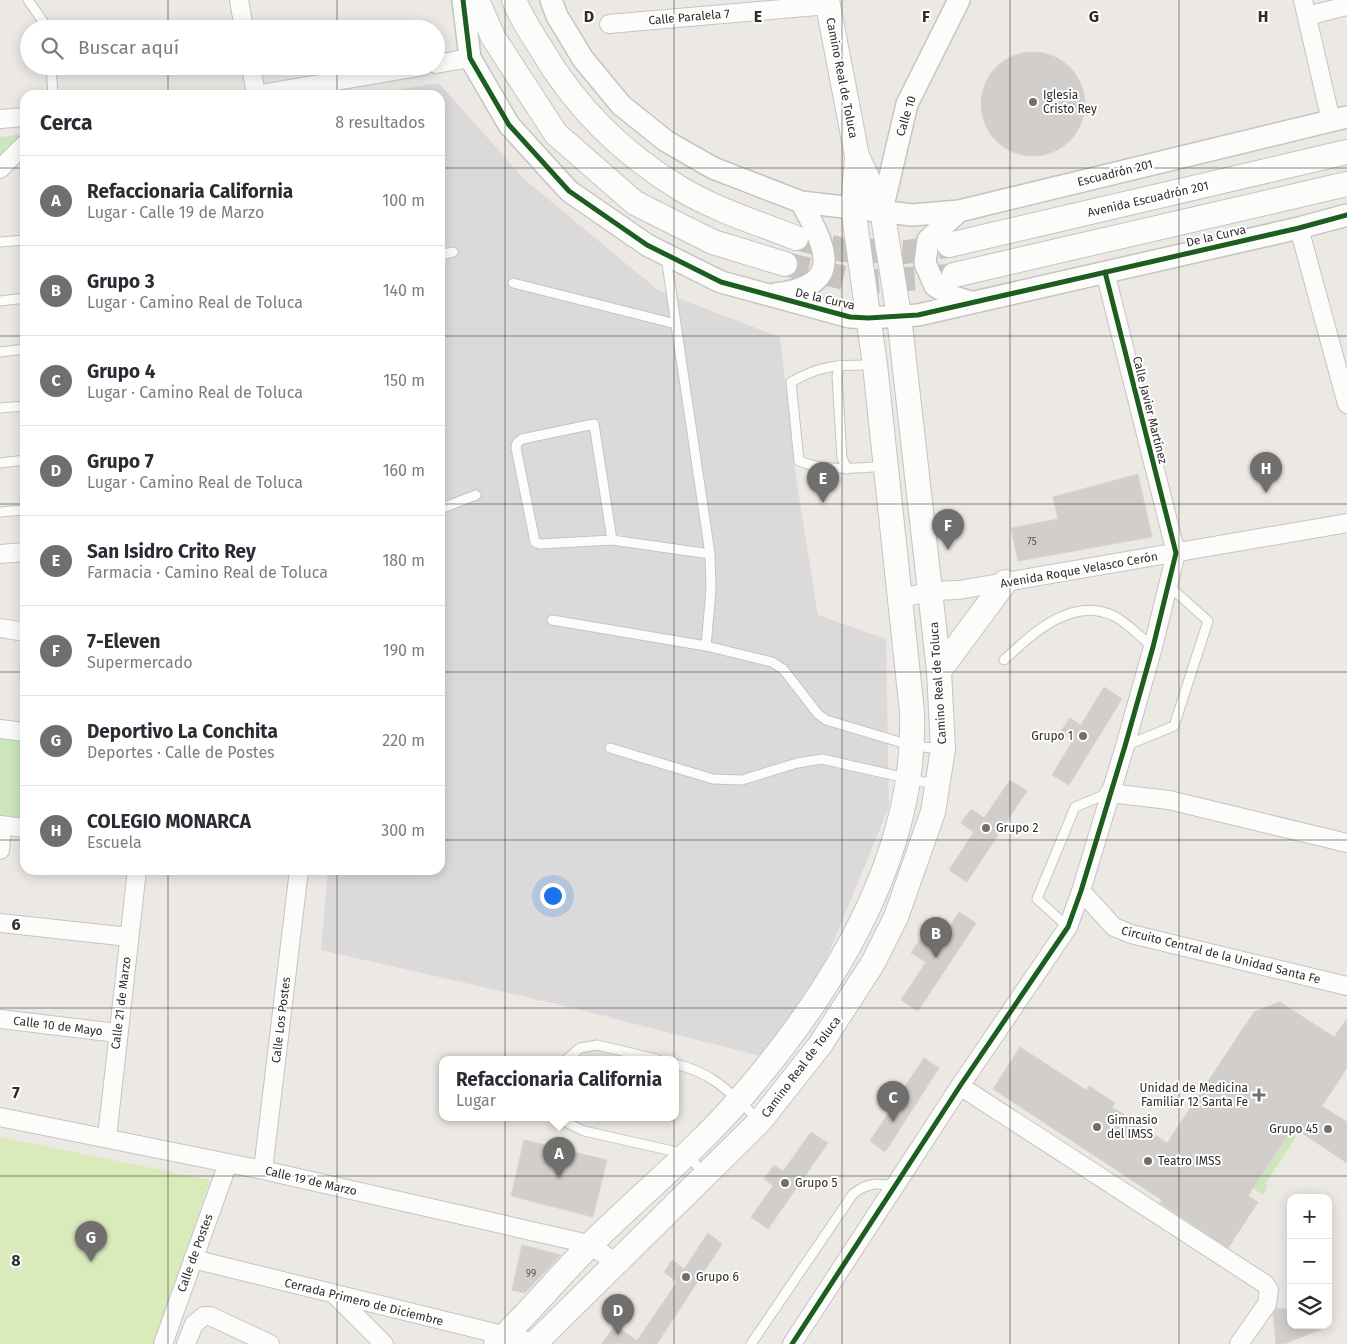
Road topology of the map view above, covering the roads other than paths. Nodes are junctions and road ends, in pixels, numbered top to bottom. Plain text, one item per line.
1 (28, 0) edge
2 (239, 0) edge
3 (464, 0) edge
4 (478, 0) edge
5 (514, 0) edge
6 (551, 0) edge
7 (959, 0) edge
8 (827, 2) edge
9 (1347, 6) edge
10 (1305, 8) edge
11 (42, 20) edge
12 (242, 20) edge
13 (609, 24) dead end
14 (470, 58) junction
15 (445, 62) edge
16 (52, 75) edge
17 (253, 75) edge
18 (372, 75) edge
19 (53, 90) edge
20 (255, 90) edge
21 (285, 90) edge
22 (20, 117) edge
23 (0, 119) edge
24 (1339, 119) edge
25 (20, 152) edge
26 (1347, 152) edge
27 (857, 156) junction
28 (0, 169) edge
29 (1347, 184) edge
30 (801, 202) junction
31 (853, 208) junction
32 (882, 210) junction
33 (959, 210) junction
34 (1347, 215) edge
35 (1299, 228) junction
36 (796, 238) tunnel mouth
37 (20, 240) edge
38 (0, 242) edge
39 (949, 245) tunnel mouth
40 (453, 252) dead end
41 (445, 254) edge
42 (666, 255) junction
43 (786, 264) tunnel mouth
44 (1104, 272) junction
45 (954, 275) tunnel mouth
46 (513, 283) dead end
47 (764, 295) junction
48 (20, 299) edge
49 (0, 301) edge
50 (971, 302) junction
51 (899, 316) junction
52 (868, 318) junction
53 (676, 324) junction
54 (20, 350) edge
55 (0, 352) edge
56 (840, 365) junction
57 (875, 365) junction
58 (1347, 404) edge
59 (20, 406) edge
60 (0, 408) edge
61 (20, 461) edge
62 (0, 463) edge
63 (886, 466) junction
64 (847, 469) junction
65 (476, 496) dead end
66 (445, 507) edge
67 (20, 510) edge
68 (0, 512) edge
69 (1347, 523) edge
70 (612, 540) junction
71 (20, 552) edge
72 (1176, 553) junction
73 (0, 554) edge
74 (710, 554) junction
75 (1006, 582) junction
76 (1169, 586) junction
77 (930, 591) junction
78 (900, 600) junction
79 (552, 620) dead end
80 (0, 628) edge
81 (20, 631) edge
82 (706, 646) junction
83 (1153, 647) junction
84 (1004, 660) dead end
85 (939, 671) junction
86 (0, 729) edge
87 (20, 731) edge
88 (913, 746) junction
89 (1125, 746) junction
90 (610, 748) dead end
91 (943, 748) junction
92 (908, 780) junction
93 (937, 785) junction
94 (1109, 793) junction
95 (1, 825) edge
96 (20, 827) edge
97 (1347, 843) edge
98 (0, 850) edge
99 (136, 875) edge
100 (298, 875) edge
101 (1081, 891) junction
102 (869, 906) junction
103 (896, 917) junction
104 (0, 923) edge
105 (1068, 926) junction
106 (129, 937) junction
107 (1347, 986) edge
108 (0, 1019) edge
109 (117, 1033) junction
110 (571, 1056) edge
111 (643, 1056) edge
112 (679, 1065) edge
113 (960, 1086) junction
114 (738, 1101) junction
115 (0, 1117) edge
116 (565, 1121) edge
117 (760, 1121) junction
118 (106, 1137) junction
119 (686, 1154) junction
120 (228, 1163) junction
121 (263, 1170) junction
122 (705, 1174) junction
123 (895, 1186) junction
124 (590, 1245) junction
125 (193, 1259) junction
126 (615, 1262) junction
127 (334, 1294) junction
128 (500, 1340) edge
129 (163, 1344) edge
130 (186, 1344) edge
131 (270, 1344) edge
132 (384, 1344) edge
133 (535, 1344) edge
134 (751, 1344) edge
135 (792, 1344) edge
136 (1239, 1344) edge

1 - 11 lane
2 - 12 street
3 - 14 street, De la Curva
4 - 43 main road
5 - 36 main road
6 - 30 street
7 - 32 street, Calle 10
8 - 13 street, Calle Paralela 7
8 - 27 main road, Camino Real de Toluca
9 - 10 street
10 - 24 street
14 - 15 street
14 - 42 street, De la Curva
16 - 19 lane
17 - 20 street
18 - 21 street
22 - 23 street
24 - 33 street, Escuadrón 201
25 - 28 street
26 - 39 main road, Avenida Escuadrón 201
27 - 31 main road, Camino Real de Toluca
27 - 32 main road, Camino Real de Toluca
29 - 45 main road
30 - 31 street
30 - 47 street
31 - 32 street
31 - 52 main road, Camino Real de Toluca
32 - 33 street, Escuadrón 201
32 - 51 main road, Camino Real de Toluca
33 - 50 street
34 - 35 street, De la Curva
35 - 44 street, De la Curva
35 - 58 street
37 - 38 lane
40 - 41 lane
42 - 47 street, De la Curva
42 - 53 lane
44 - 50 street, De la Curva
44 - 72 street, Calle Javier Martínez
46 - 53 lane
47 - 52 street, De la Curva
48 - 49 lane
50 - 51 street, De la Curva
51 - 52 street, De la Curva
51 - 77 main road, Camino Real de Toluca
52 - 57 main road, Camino Real de Toluca
53 - 74 lane
54 - 55 lane
56 - 57 lane
56 - 64 lane
56 - 64 lane
57 - 63 main road, Camino Real de Toluca
59 - 60 lane
61 - 62 lane
63 - 64 lane
63 - 78 main road, Camino Real de Toluca
65 - 66 lane
67 - 68 lane
69 - 72 street, Avenida Roque Velasco Cerón
70 - 70 lane
70 - 74 lane
71 - 73 street
72 - 75 street, Avenida Roque Velasco Cerón
72 - 76 street
74 - 82 lane
75 - 77 street, Avenida Roque Velasco Cerón
75 - 85 main road
76 - 83 street
76 - 89 lane
77 - 78 street, Avenida Roque Velasco Cerón
77 - 85 main road, Camino Real de Toluca
78 - 88 main road, Camino Real de Toluca
79 - 82 lane
80 - 81 street
82 - 88 lane
83 - 84 lane
83 - 89 street
85 - 91 main road, Camino Real de Toluca
86 - 87 street
88 - 91 lane
88 - 92 main road, Camino Real de Toluca
89 - 94 street
90 - 92 lane
91 - 93 main road, Camino Real de Toluca
92 - 93 lane
92 - 102 main road, Camino Real de Toluca
93 - 103 main road, Camino Real de Toluca
94 - 97 street
94 - 101 street
94 - 105 lane
95 - 96 street
95 - 98 street
99 - 106 street, Calle 21 de Marzo
100 - 121 street, Calle Los Postes
101 - 105 street
101 - 107 street, Circuito Central de la Unidad Santa Fe
102 - 103 main road
102 - 114 main road, Camino Real de Toluca
103 - 117 main road, Camino Real de Toluca
104 - 106 street
105 - 113 street
106 - 109 street, Calle 21 de Marzo
108 - 109 street, Calle 10 de Mayo
109 - 118 street, Calle 21 de Marzo
110 - 111 lane
112 - 114 lane
113 - 123 street
113 - 136 street
114 - 117 lane
114 - 119 main road, Camino Real de Toluca
115 - 118 street, Calle 19 de Marzo
116 - 119 lane
117 - 122 main road, Camino Real de Toluca
118 - 120 street, Calle 19 de Marzo
119 - 122 lane
119 - 124 main road, Camino Real de Toluca
120 - 121 street, Calle 19 de Marzo
120 - 125 street, Calle de Postes
121 - 124 street, Calle 19 de Marzo
122 - 126 main road, Camino Real de Toluca
123 - 134 lane
123 - 135 street
124 - 126 street, Calle 19 de Marzo
124 - 128 main road, Camino Real de Toluca
125 - 127 street, Cerrada Primero de Diciembre
125 - 129 street, Calle de Postes
126 - 133 main road, Camino Real de Toluca
127 - 128 street, Cerrada Primero de Diciembre
127 - 132 street
128 - 133 street, Cerrada Primero de Diciembre
130 - 131 street

